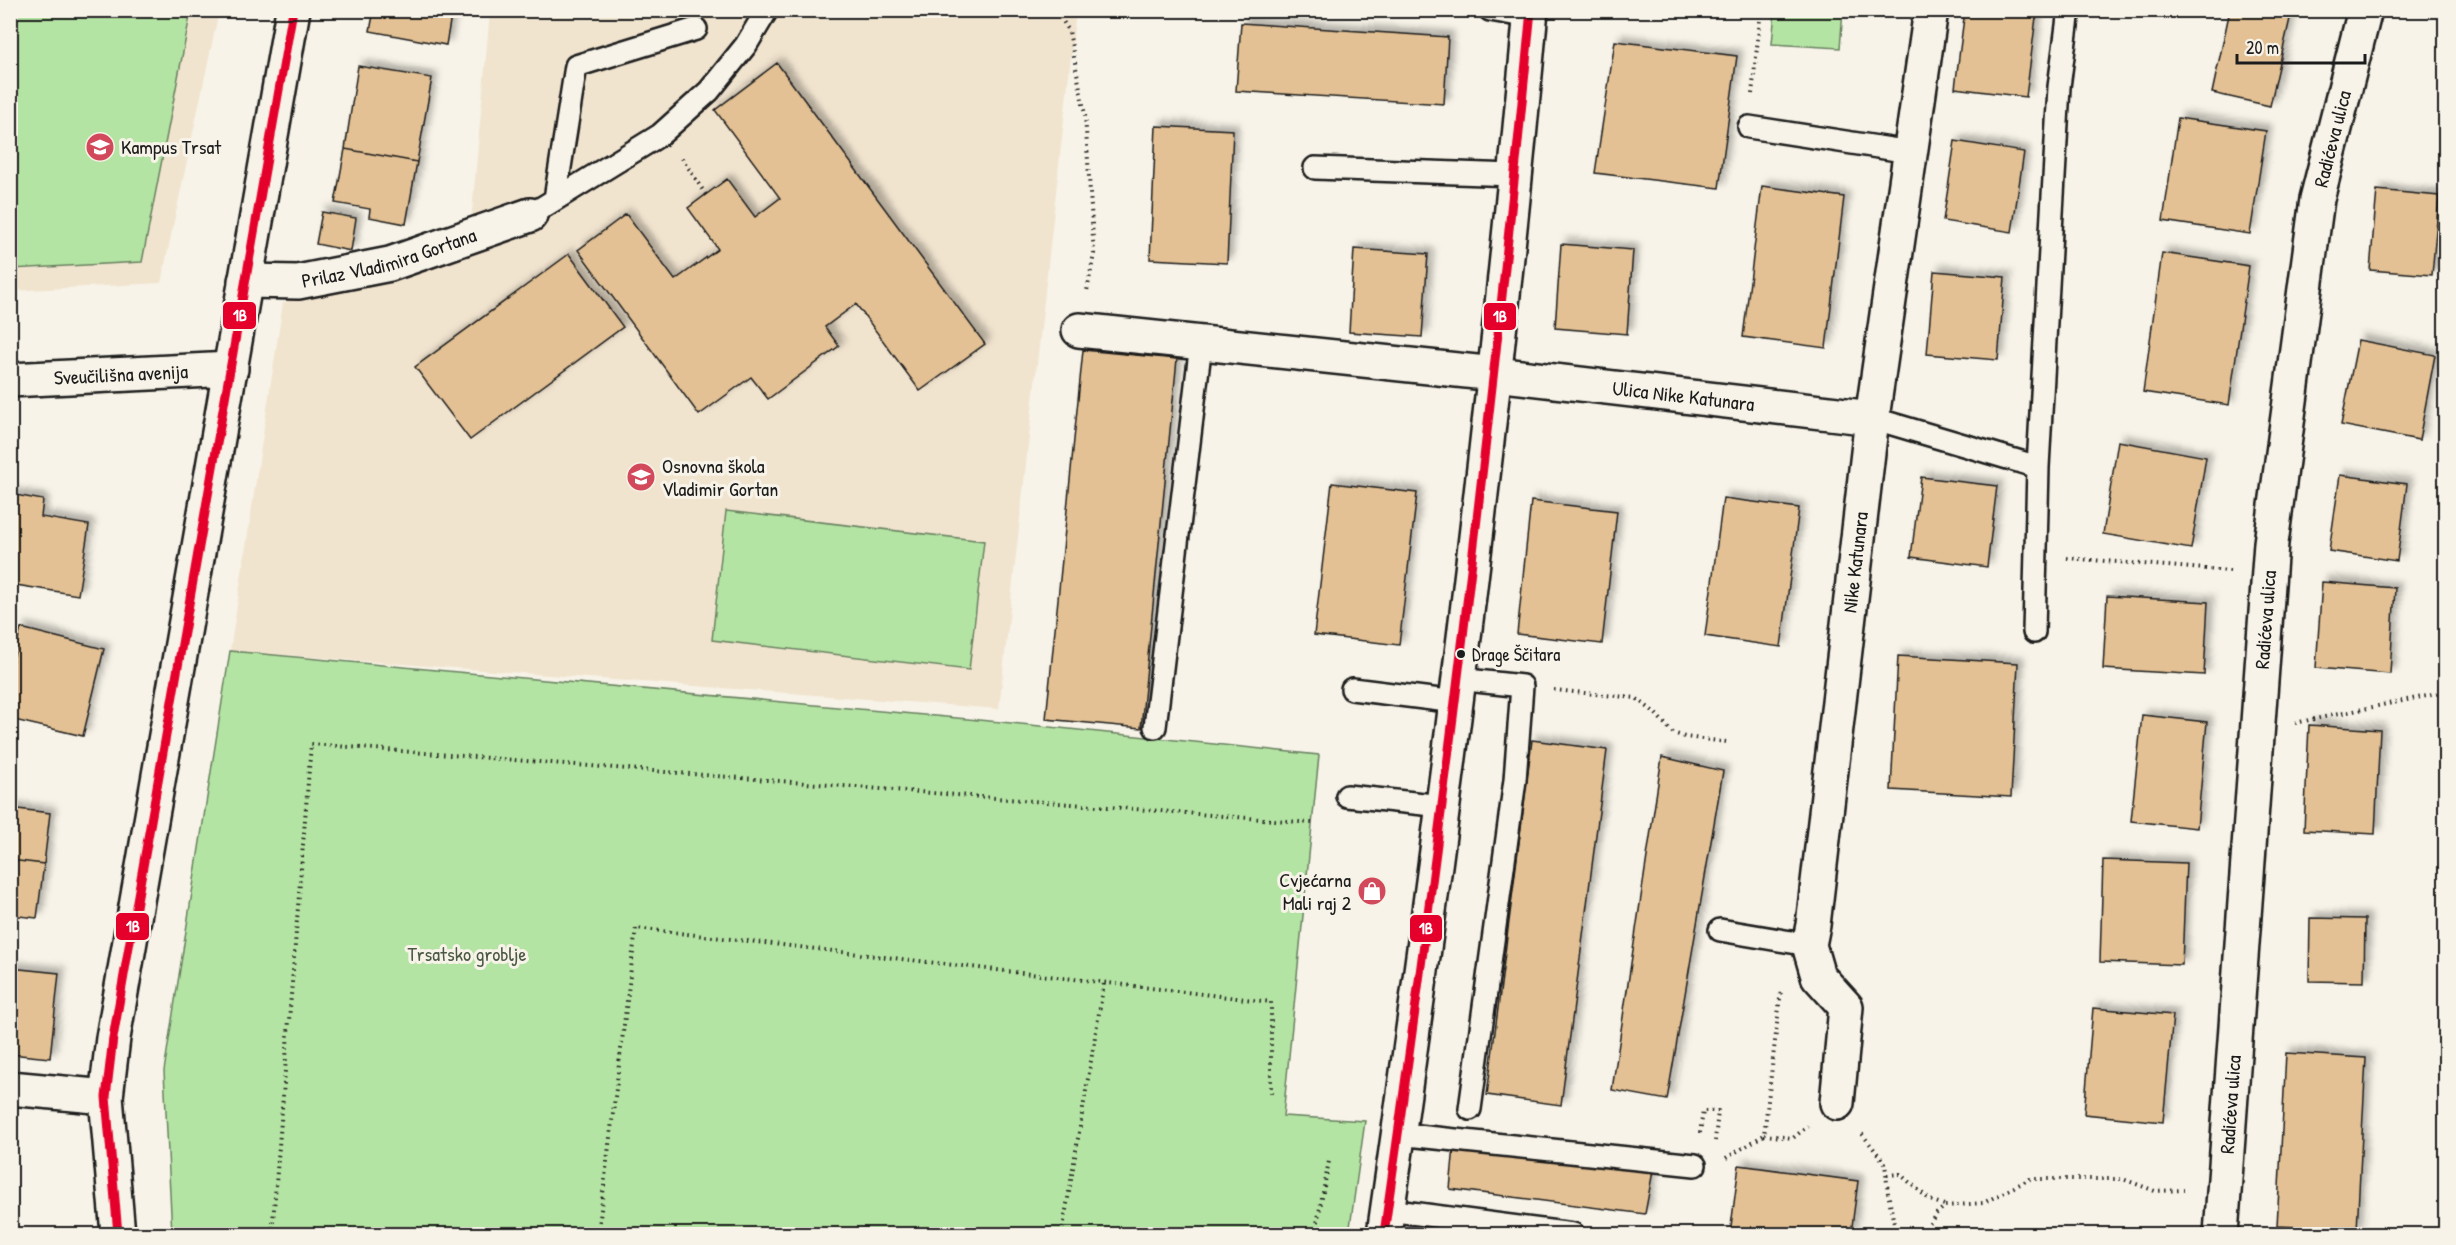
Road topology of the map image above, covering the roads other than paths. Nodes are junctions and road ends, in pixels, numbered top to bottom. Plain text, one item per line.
1 (293, 10) edge
2 (767, 10) edge
3 (1490, 10) edge
4 (1931, 10) edge
5 (2068, 10) edge
6 (2365, 10) edge
7 (1530, 14) edge
8 (696, 29) dead end
9 (1749, 127) road end
10 (1910, 152) junction
11 (1315, 168) dead end
12 (1514, 175) junction
13 (542, 207) junction
14 (245, 281) junction
15 (1079, 330) road end
16 (1201, 343) junction
17 (231, 369) junction
18 (1494, 374) junction
19 (10, 380) edge
20 (1872, 418) junction
21 (2037, 467) junction
22 (2034, 632) dead end
23 (1352, 688) dead end
24 (1457, 690) junction
25 (1155, 727) dead end
26 (1347, 796) dead end
27 (1443, 806) junction
28 (1720, 930) dead end
29 (1798, 943) junction
30 (10, 1088) edge
31 (106, 1097) junction
32 (1837, 1103) road end
33 (1470, 1109) dead end
34 (1398, 1134) junction
35 (1695, 1165) dead end
36 (1386, 1222) edge
37 (118, 1234) edge
38 (1573, 1234) edge
39 (2221, 1234) edge

1 - 14 street
2 - 13 lane
3 - 7 lane
4 - 10 street, Nike Katunara
5 - 21 lane
6 - 39 street, Radićeva ulica
7 - 12 street
8 - 13 lane
9 - 10 lane
10 - 20 street, Nike Katunara
11 - 12 lane
12 - 18 street
13 - 14 street, Prilaz Vladimira Gortana
14 - 17 street
15 - 16 street, Ulica Nike Katunara
16 - 18 street, Ulica Nike Katunara
16 - 25 lane
17 - 19 street, Sveučilišna avenija
17 - 31 street
18 - 20 street, Ulica Nike Katunara
18 - 24 street
20 - 21 lane
20 - 29 street, Nike Katunara
21 - 22 lane
23 - 24 lane
24 - 27 street
24 - 33 lane
26 - 27 lane
27 - 34 street
28 - 29 lane
29 - 32 street, Nike Katunara
30 - 31 street
31 - 37 street
34 - 35 lane
34 - 36 street
36 - 38 lane

